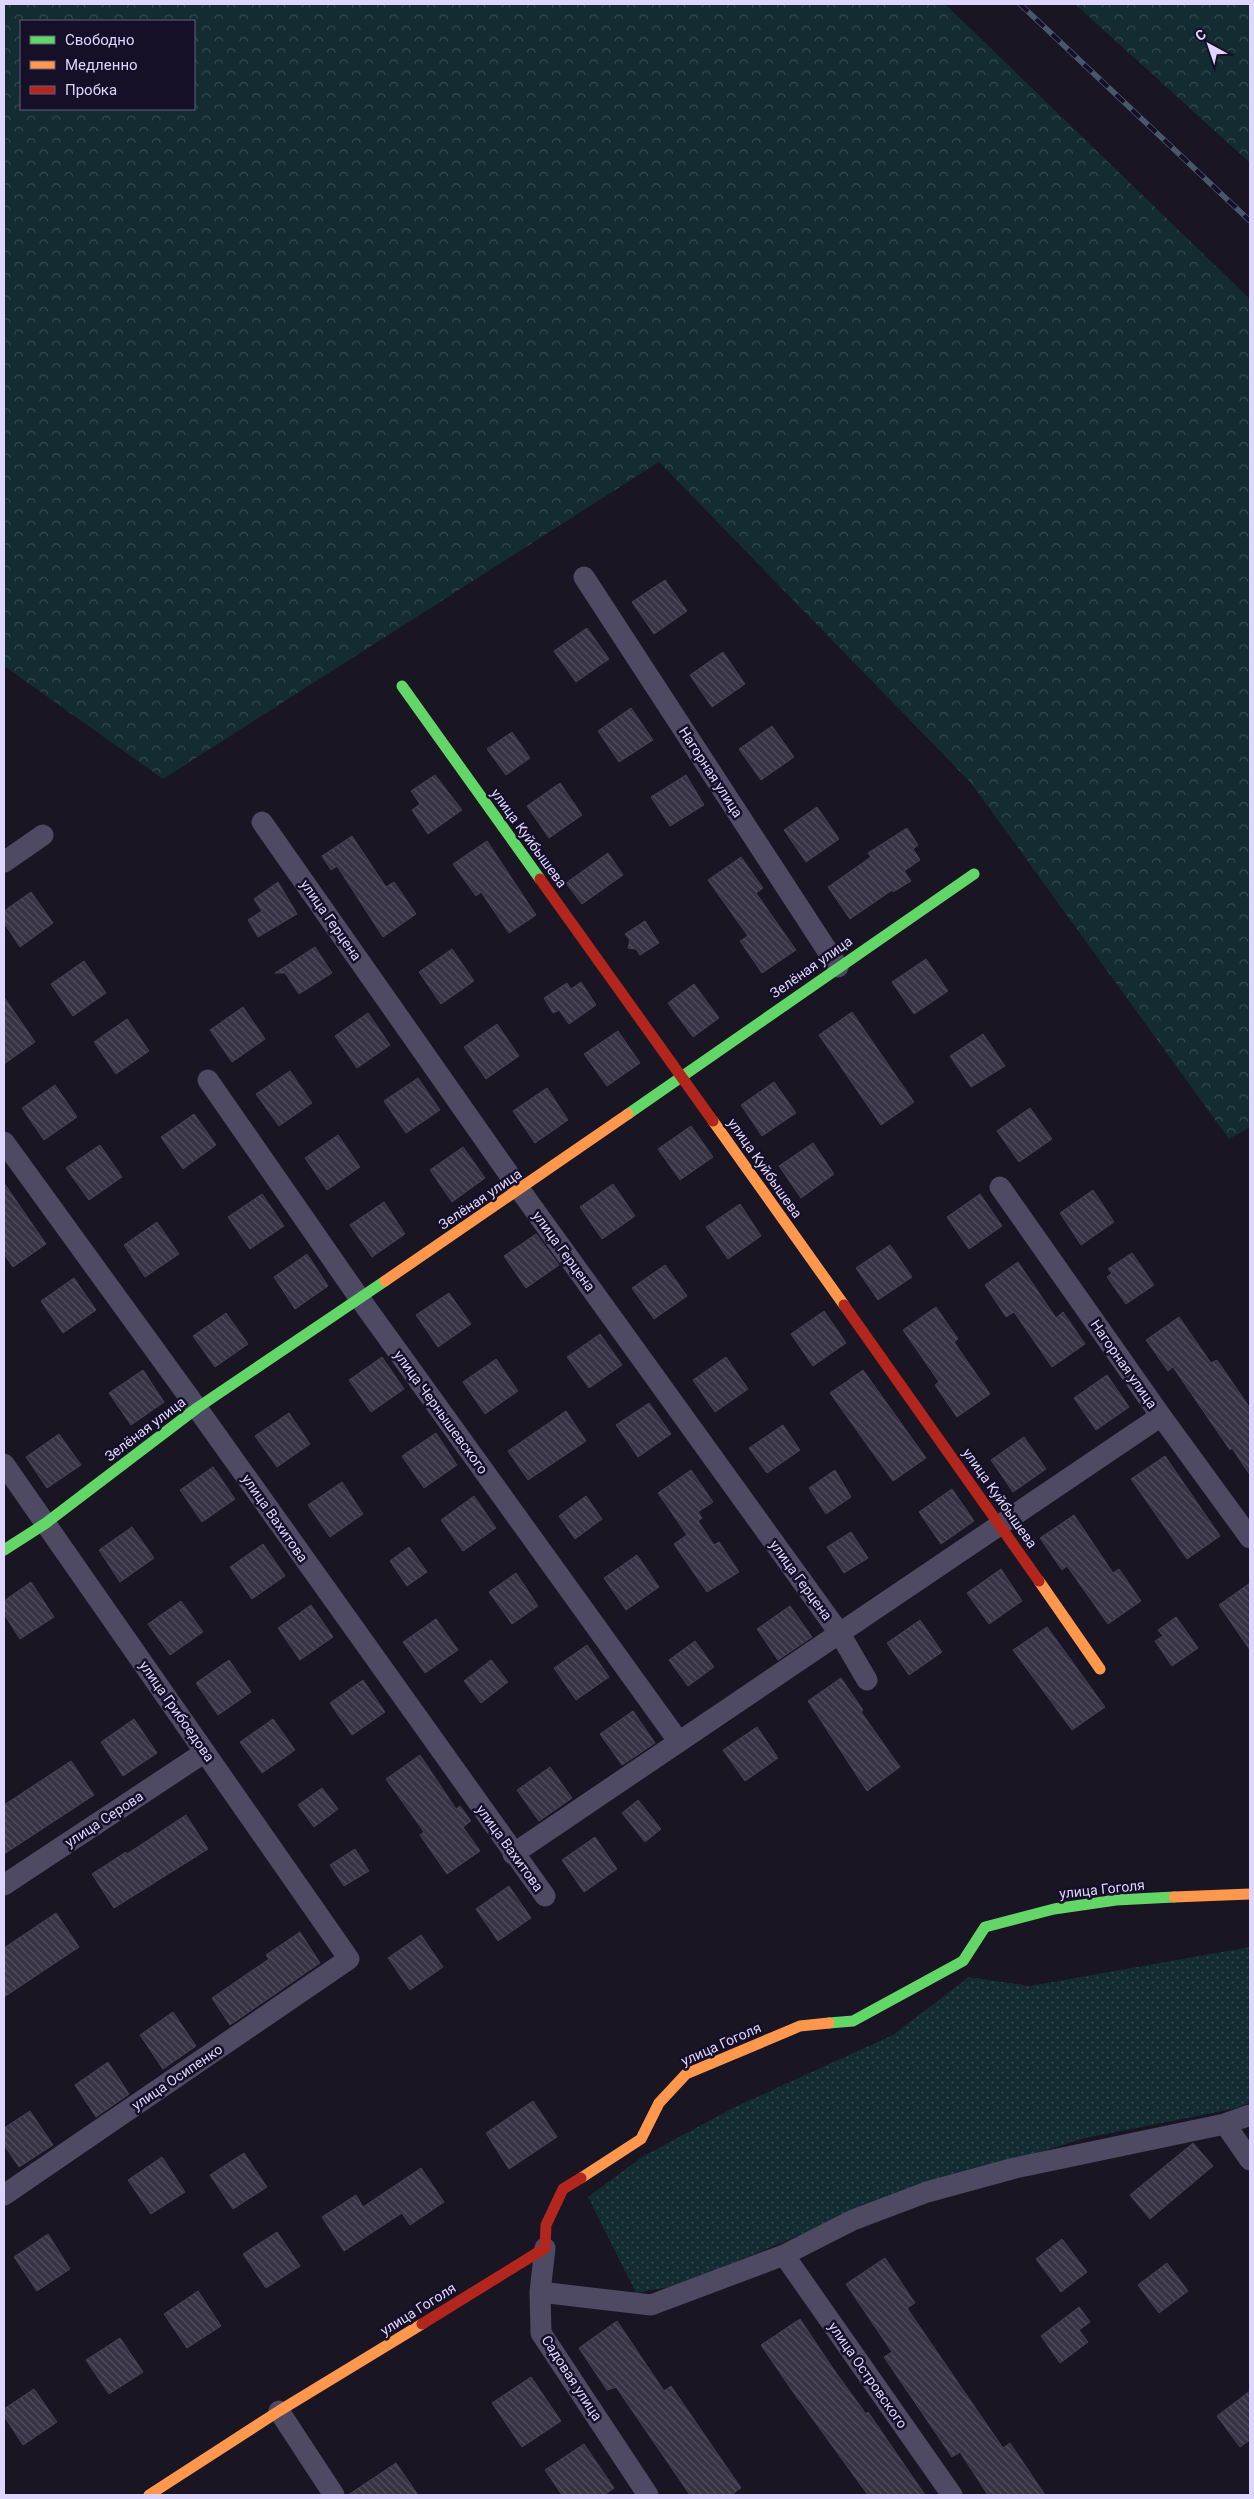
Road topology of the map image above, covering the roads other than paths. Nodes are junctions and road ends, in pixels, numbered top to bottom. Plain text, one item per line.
1 (584, 577) dead end
2 (402, 686) dead end
3 (262, 822) dead end
4 (43, 835) dead end
5 (4, 862) edge
6 (974, 874) dead end
7 (838, 966) junction
8 (682, 1077) junction
9 (208, 1080) dead end
10 (4, 1142) edge
11 (1000, 1187) dead end
12 (520, 1190) junction
13 (360, 1299) junction
14 (197, 1408) junction
15 (1161, 1416) junction
16 (4, 1464) edge
17 (46, 1523) junction
18 (1001, 1525) junction
19 (1250, 1538) edge
20 (4, 1550) edge
21 (840, 1634) junction
22 (1100, 1669) dead end
23 (867, 1680) dead end
24 (679, 1742) junction
25 (205, 1752) junction
26 (514, 1854) junction
27 (4, 1885) edge
28 (1250, 1894) edge
29 (545, 1896) dead end
30 (349, 1959) joint
31 (1250, 2116) edge
32 (1226, 2124) junction
33 (1250, 2160) edge
34 (4, 2194) edge
35 (546, 2248) junction
36 (784, 2255) junction
37 (540, 2292) junction
38 (279, 2411) junction
39 (149, 2495) edge
40 (334, 2495) edge
41 (648, 2495) edge
42 (952, 2495) edge

1 - 7 street, Нагорная улица
2 - 8 street, улица Куйбышева
3 - 12 street, улица Герцена
4 - 5 street
6 - 7 street, Зелёная улица
7 - 8 street, Зелёная улица
8 - 12 street, Зелёная улица
8 - 18 street, улица Куйбышева
9 - 13 street, улица Чернышевского
10 - 14 street, улица Вахитова
11 - 15 street, Нагорная улица
12 - 13 street, Зелёная улица
12 - 21 street, улица Герцена
13 - 14 street, Зелёная улица
13 - 24 street, улица Чернышевского
14 - 17 street, Зелёная улица
14 - 26 street, улица Вахитова
15 - 18 street
15 - 19 street, Нагорная улица
16 - 17 street, улица Грибоедова
17 - 20 street, Зелёная улица
17 - 25 street, улица Грибоедова
18 - 21 street
18 - 22 street, улица Куйбышева
21 - 23 street, улица Герцена
21 - 24 street
24 - 26 street
25 - 27 street, улица Серова
25 - 30 street, улица Грибоедова
26 - 29 street, улица Вахитова
28 - 35 street, улица Гоголя
30 - 34 street, улица Осипенко
31 - 32 street
32 - 33 street
32 - 36 street
35 - 37 street, Садовая улица
35 - 38 street, улица Гоголя
36 - 37 street
36 - 42 street, улица Островского
37 - 41 street, Садовая улица
38 - 39 street, улица Гоголя
38 - 40 street

